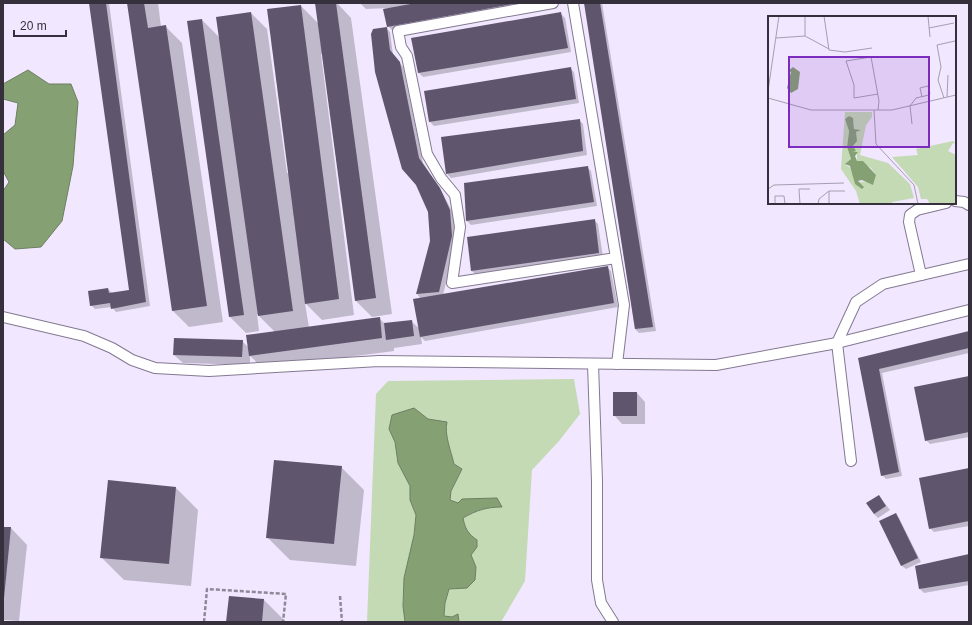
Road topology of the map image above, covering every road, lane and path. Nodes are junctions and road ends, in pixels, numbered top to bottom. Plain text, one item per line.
1 (553, 3) edge
2 (573, 3) edge
3 (956, 201) edge
4 (942, 204) edge
5 (969, 205) edge
6 (616, 258) junction
7 (969, 264) edge
8 (921, 275) junction
9 (969, 310) edge
10 (3, 317) edge
11 (837, 343) junction
12 (593, 364) junction
13 (617, 364) junction
14 (851, 462) dead end
15 (340, 596) dead end
16 (204, 622) edge
17 (283, 622) edge
18 (342, 622) edge
19 (613, 622) edge

1 - 6 lane
2 - 6 lane
3 - 5 lane
4 - 8 lane
6 - 13 lane
7 - 8 lane
8 - 11 lane
9 - 11 lane
10 - 12 lane
11 - 13 lane
11 - 14 lane
12 - 13 lane
12 - 19 lane
15 - 18 path
16 - 17 path

